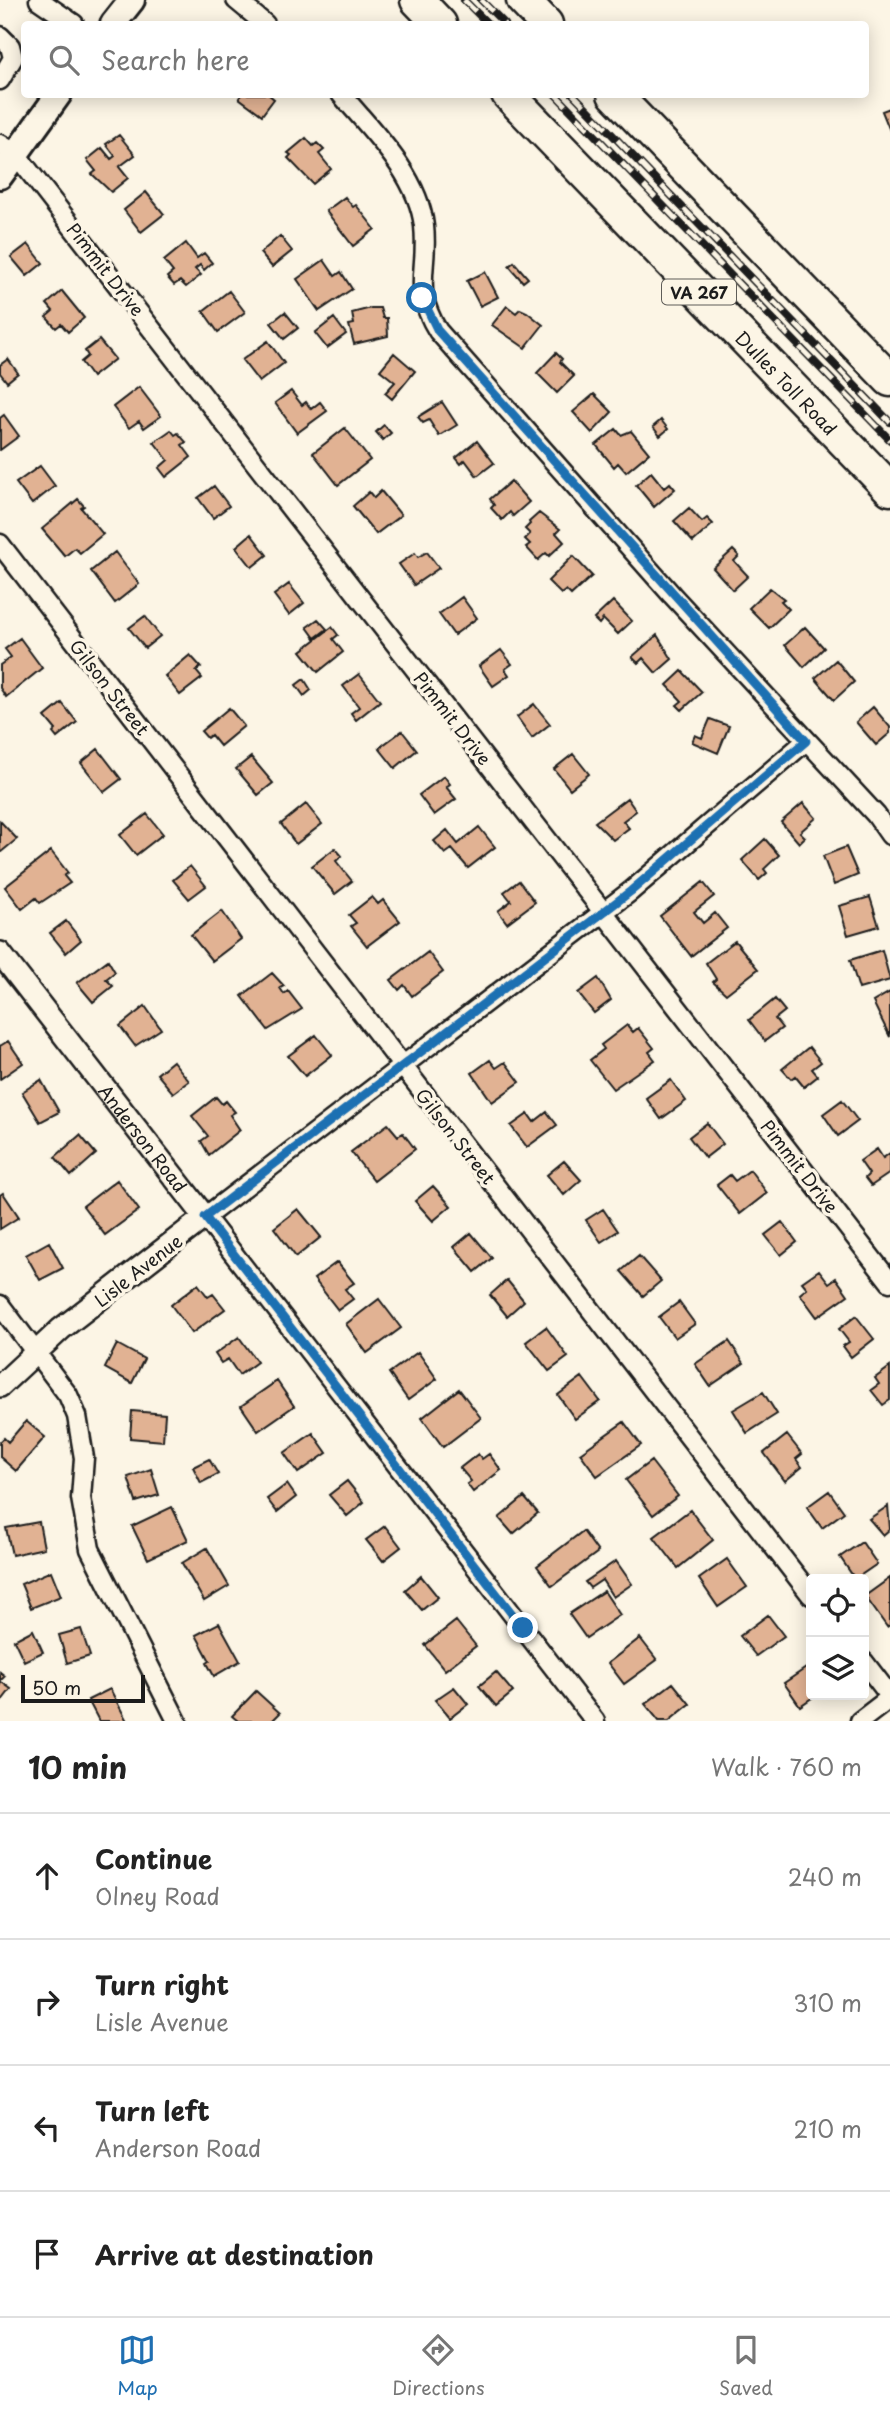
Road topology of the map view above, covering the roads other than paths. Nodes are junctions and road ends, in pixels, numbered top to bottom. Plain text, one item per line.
1 (39, 0) edge
2 (132, 0) edge
3 (236, 0) edge
4 (417, 0) edge
5 (523, 0) edge
6 (70, 21) edge
7 (115, 21) edge
8 (261, 21) edge
9 (437, 21) edge
10 (543, 21) edge
11 (0, 36) edge
12 (0, 80) edge
13 (55, 98) edge
14 (344, 98) edge
15 (512, 98) edge
16 (618, 98) edge
17 (8, 149) edge
18 (0, 176) edge
19 (890, 380) edge
20 (890, 489) edge
21 (0, 544) edge
22 (806, 741) junction
23 (890, 835) edge
24 (603, 911) junction
25 (0, 953) edge
26 (402, 1066) junction
27 (205, 1217) junction
28 (890, 1282) edge
29 (0, 1306) edge
30 (36, 1352) junction
31 (0, 1385) edge
32 (806, 1588) edge
33 (869, 1669) edge
34 (890, 1697) edge
35 (177, 1721) edge
36 (595, 1721) edge
37 (860, 1721) edge

1 - 6 street
2 - 7 main road
3 - 8 street
4 - 9 highway
5 - 10 highway
11 - 12 street
13 - 17 main road
14 - 22 street
15 - 20 highway, Dulles Toll Road / VA 267
16 - 19 highway
17 - 18 main road
17 - 24 street, Pimmit Drive
21 - 26 street, Gilson Street
22 - 23 street
22 - 24 street, Lisle Avenue
24 - 26 street, Lisle Avenue
24 - 28 street, Pimmit Drive
25 - 27 street, Anderson Road
26 - 27 street, Lisle Avenue
26 - 32 street, Gilson Street
27 - 30 street, Lisle Avenue
27 - 36 street, Anderson Road
29 - 30 street
30 - 31 street, Lisle Avenue
30 - 35 street
33 - 34 street
34 - 37 street

